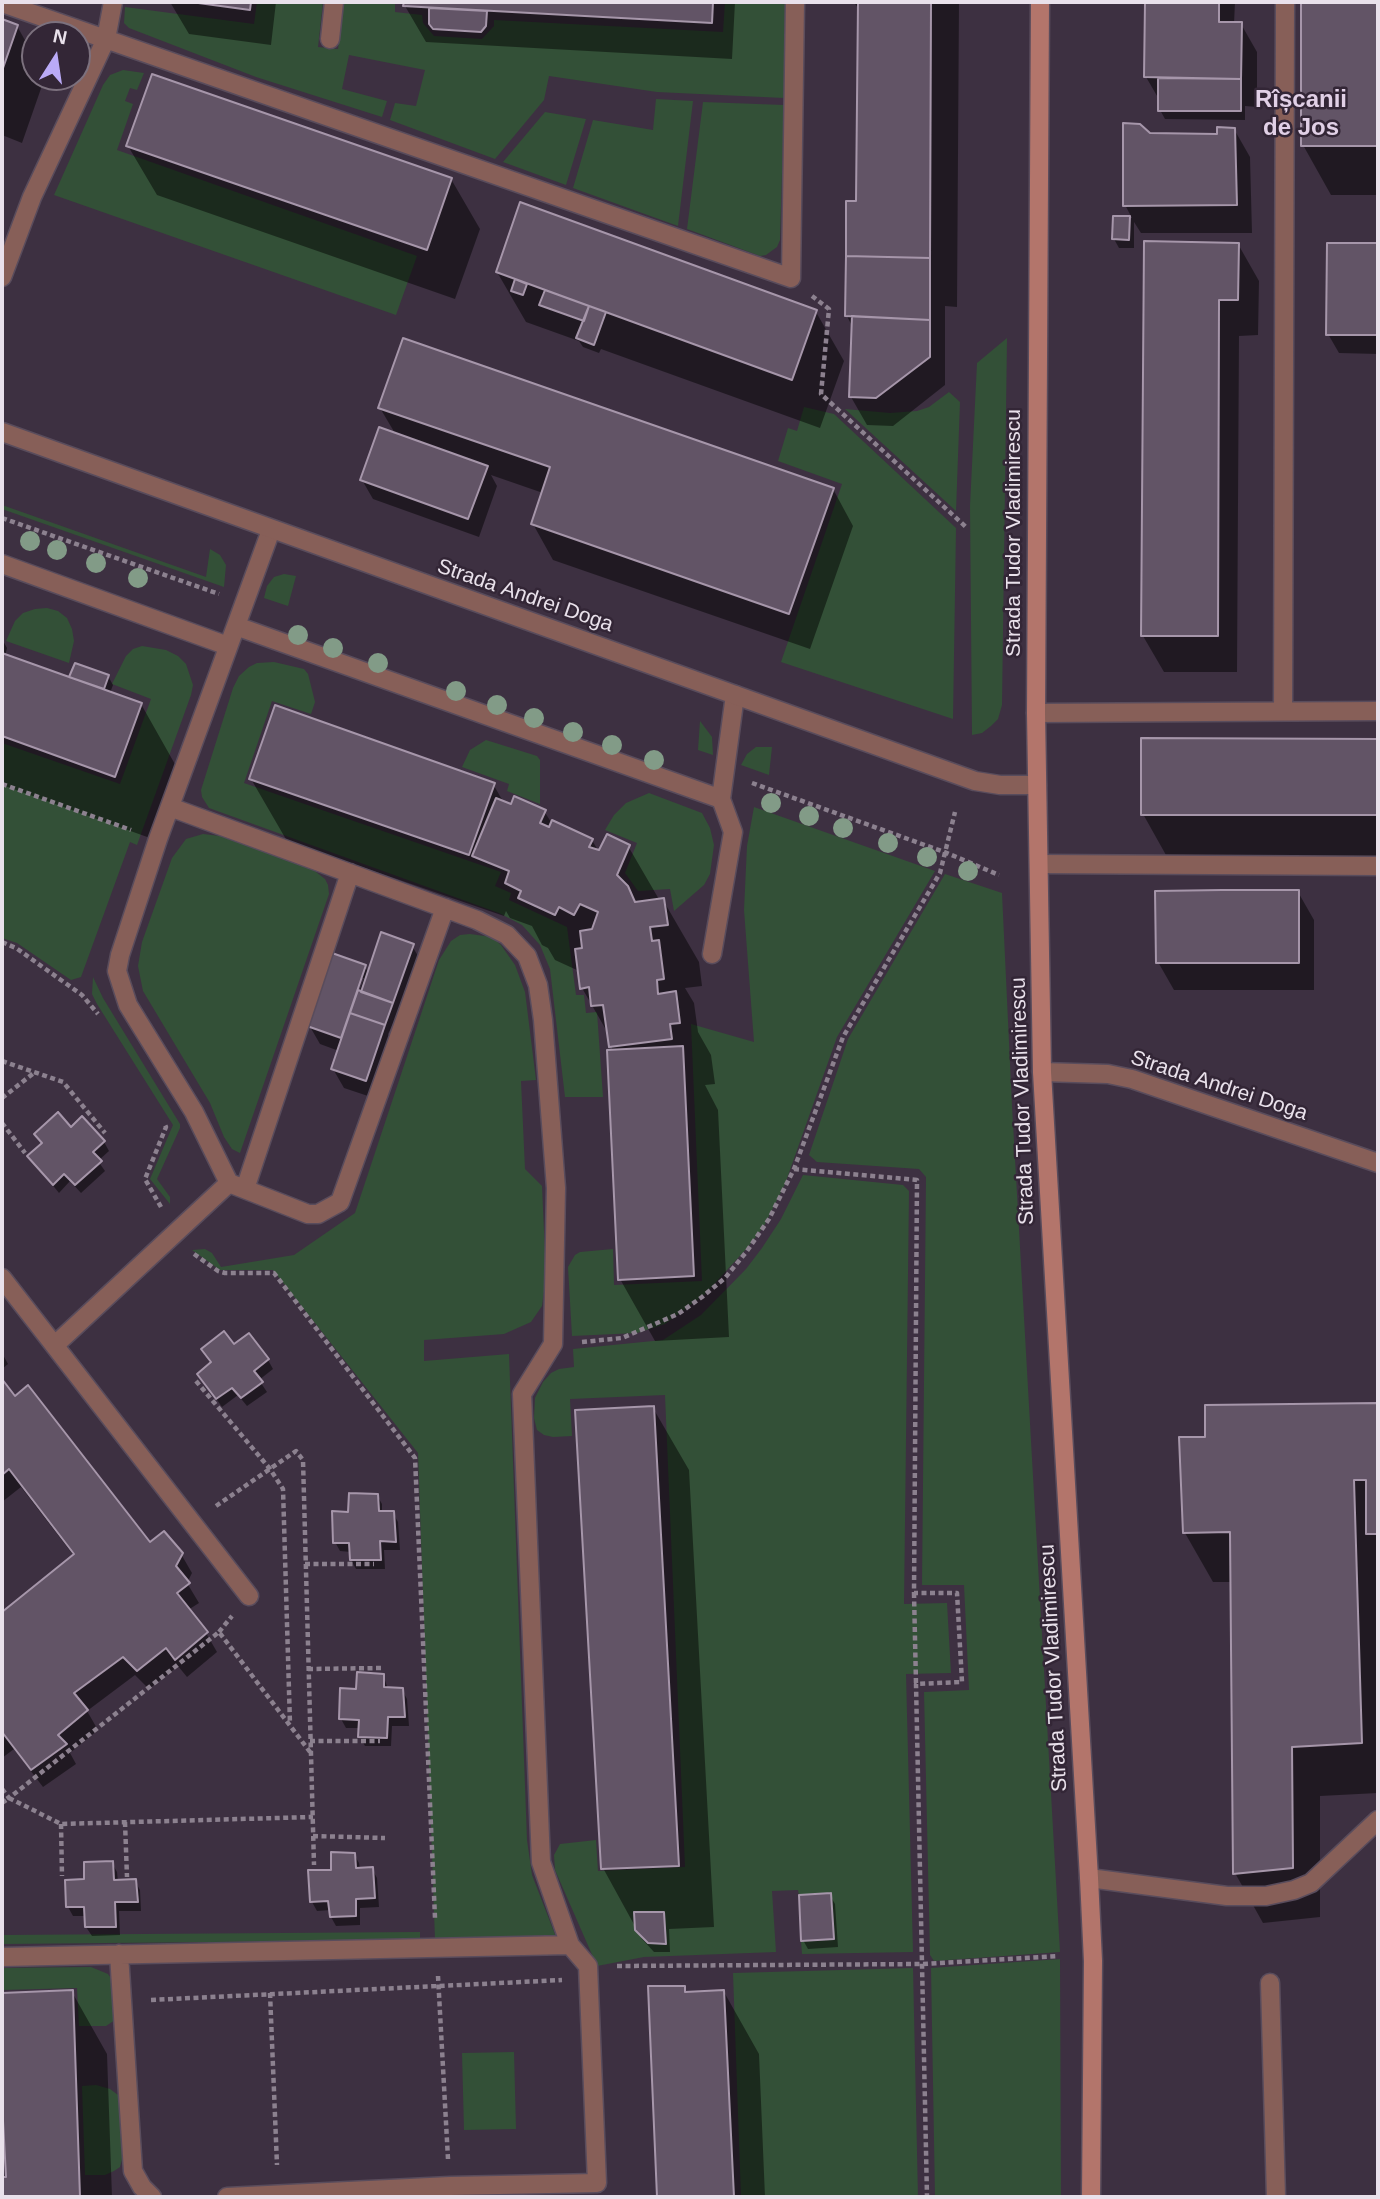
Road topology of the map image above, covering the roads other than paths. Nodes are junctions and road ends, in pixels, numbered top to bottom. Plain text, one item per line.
1 (113, 2) edge
2 (334, 2) edge
3 (795, 2) edge
4 (1040, 2) edge
5 (1285, 2) edge
6 (2, 3) edge
7 (330, 38) dead end
8 (106, 39) junction
9 (2, 277) edge
10 (2, 432) edge
11 (271, 530) junction
12 (2, 564) edge
13 (236, 626) junction
14 (228, 646) junction
15 (735, 695) junction
16 (1283, 711) junction
17 (1378, 711) edge
18 (1036, 713) junction
19 (1037, 785) junction
20 (720, 799) junction
21 (170, 807) junction
22 (1039, 864) junction
23 (1378, 866) edge
24 (350, 873) junction
25 (445, 908) junction
26 (712, 954) dead end
27 (1042, 1072) junction
28 (1378, 1163) edge
29 (237, 1186) junction
30 (2, 1278) edge
31 (55, 1345) junction
32 (249, 1596) dead end
33 (1378, 1820) edge
34 (1089, 1878) junction
35 (570, 1945) junction
36 (119, 1954) junction
37 (2, 1957) edge
38 (1270, 1983) dead end
39 (152, 2197) edge
40 (227, 2197) edge
41 (1091, 2197) edge
42 (1276, 2197) edge

1 - 8 street
2 - 7 street
3 - 8 street
4 - 18 main road, Strada Tudor Vladimirescu
5 - 16 street
6 - 8 street
8 - 9 street
10 - 11 street, Strada Andrei Doga
11 - 13 street
11 - 15 street, Strada Andrei Doga
12 - 14 street
13 - 14 street
13 - 20 street
14 - 21 street
15 - 19 street, Strada Andrei Doga
15 - 20 street
16 - 17 street
16 - 18 street
18 - 19 main road, Strada Tudor Vladimirescu
19 - 22 main road, Strada Tudor Vladimirescu
20 - 26 street
21 - 24 street
21 - 29 street
22 - 23 street
22 - 27 main road, Strada Tudor Vladimirescu
24 - 25 street
24 - 29 street
25 - 29 street
25 - 35 street
27 - 28 street, Strada Andrei Doga
27 - 34 main road, Strada Tudor Vladimirescu
29 - 31 street
30 - 31 street
31 - 32 street
33 - 34 street
34 - 41 main road, Strada Tudor Vladimirescu
35 - 36 street
35 - 40 street
36 - 37 street
36 - 39 street
38 - 42 street

